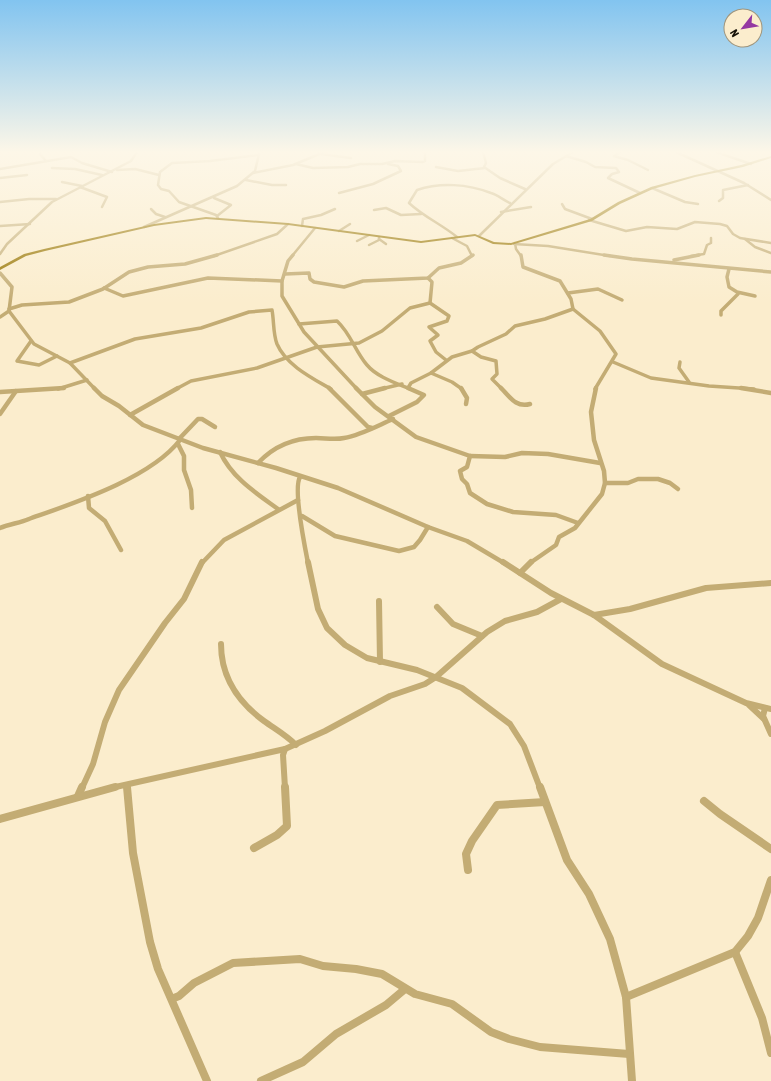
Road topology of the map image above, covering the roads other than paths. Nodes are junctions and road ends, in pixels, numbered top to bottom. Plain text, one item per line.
1 (52, 202) edge
2 (105, 202) edge
3 (182, 202) edge
4 (203, 202) edge
5 (225, 202) edge
6 (409, 202) edge
7 (623, 202) edge
8 (688, 202) edge
9 (510, 203) edge
10 (562, 204) dead end
11 (698, 204) dead end
12 (102, 207) dead end
13 (191, 207) junction
14 (531, 207) dead end
15 (151, 209) dead end
16 (335, 209) dead end
17 (374, 210) dead end
18 (502, 212) junction
19 (421, 214) junction
20 (165, 217) junction
21 (217, 217) junction
22 (590, 220) junction
23 (30, 224) junction
24 (288, 224) junction
25 (350, 224) dead end
26 (0, 226) edge
27 (302, 226) junction
28 (144, 227) junction
29 (315, 228) junction
30 (339, 231) junction
31 (369, 235) junction
32 (479, 236) junction
33 (457, 237) junction
34 (379, 238) junction
35 (452, 238) junction
36 (711, 238) dead end
37 (745, 239) junction
38 (357, 241) dead end
39 (771, 243) edge
40 (386, 244) dead end
41 (513, 244) junction
42 (369, 245) dead end
43 (771, 253) edge
44 (0, 254) edge
45 (674, 261) junction
46 (0, 269) edge
47 (729, 270) junction
48 (771, 272) edge
49 (0, 273) edge
50 (285, 274) junction
51 (428, 278) junction
52 (282, 281) junction
53 (104, 288) junction
54 (568, 293) junction
55 (738, 294) junction
56 (756, 296) dead end
57 (622, 300) dead end
58 (430, 303) junction
59 (573, 308) junction
60 (9, 310) junction
61 (721, 315) dead end
62 (0, 316) edge
63 (299, 324) junction
64 (31, 341) junction
65 (355, 344) junction
66 (317, 347) junction
67 (472, 351) junction
68 (57, 356) junction
69 (285, 357) junction
70 (446, 360) junction
71 (613, 362) junction
72 (680, 362) dead end
73 (70, 363) junction
74 (431, 373) junction
75 (87, 380) junction
76 (689, 382) junction
77 (402, 384) junction
78 (408, 388) junction
79 (16, 391) junction
80 (0, 392) edge
81 (771, 393) edge
82 (362, 394) junction
83 (466, 404) dead end
84 (530, 404) dead end
85 (0, 414) edge
86 (130, 415) junction
87 (391, 417) junction
88 (215, 427) dead end
89 (372, 428) junction
90 (179, 441) junction
91 (220, 452) junction
92 (470, 456) junction
93 (258, 463) junction
94 (600, 463) junction
95 (300, 477) junction
96 (605, 483) junction
97 (678, 488) dead end
98 (88, 496) junction
99 (298, 500) junction
100 (192, 508) dead end
101 (278, 509) junction
102 (302, 516) junction
103 (578, 523) junction
104 (428, 527) junction
105 (0, 528) edge
106 (121, 550) dead end
107 (520, 573) junction
108 (771, 584) edge
109 (561, 599) junction
110 (379, 601) dead end
111 (437, 607) dead end
112 (594, 615) junction
113 (482, 636) junction
114 (222, 644) dead end
115 (380, 662) junction
116 (436, 677) junction
117 (746, 703) junction
118 (768, 708) edge
119 (765, 722) junction
120 (771, 734) edge
121 (296, 744) junction
122 (285, 749) junction
123 (127, 785) junction
124 (78, 796) junction
125 (704, 801) dead end
126 (545, 802) junction
127 (0, 819) edge
128 (254, 848) dead end
129 (771, 849) edge
130 (468, 870) dead end
131 (771, 880) edge
132 (735, 952) junction
133 (405, 989) junction
134 (626, 996) junction
135 (174, 998) junction
136 (771, 1053) edge
137 (629, 1054) junction
138 (207, 1081) edge
139 (261, 1081) edge
140 (632, 1081) edge

1 - 23 street
2 - 12 street
3 - 13 street
4 - 13 street
5 - 21 street
6 - 19 street
7 - 22 main road
8 - 11 street
9 - 18 street
10 - 22 street
13 - 20 street
13 - 21 street
14 - 18 street
15 - 20 street
16 - 27 street
17 - 19 street
18 - 32 street
19 - 33 street
20 - 28 street
21 - 24 main road
21 - 28 main road
22 - 37 street
22 - 41 main road
23 - 26 street
23 - 44 street
24 - 27 main road
24 - 53 street
25 - 30 street
27 - 29 main road
28 - 46 main road
29 - 30 main road
29 - 50 street
30 - 31 main road
31 - 34 main road
31 - 38 street
32 - 33 main road
32 - 41 main road
33 - 35 main road
34 - 35 main road
34 - 40 street
34 - 42 street
35 - 51 street
36 - 45 street
37 - 39 street
37 - 43 street
41 - 45 street
41 - 54 street
45 - 47 street
47 - 48 street
47 - 55 street
49 - 60 street
50 - 51 street
50 - 52 street
51 - 58 street
52 - 53 street
52 - 63 street
53 - 60 street
54 - 57 street
54 - 59 street
55 - 56 street
55 - 61 street
58 - 65 street
58 - 70 street
59 - 67 street
59 - 71 street
60 - 62 street
60 - 64 street
63 - 65 street
63 - 66 street
64 - 68 street
64 - 68 street
65 - 66 street
65 - 77 street
66 - 69 street
66 - 82 street
67 - 70 street
67 - 84 street
68 - 73 street
69 - 73 street
69 - 86 street
69 - 89 street
70 - 74 street
71 - 76 street
71 - 94 street
72 - 76 street
73 - 75 street
74 - 78 street
74 - 83 street
75 - 79 street
75 - 86 street
76 - 81 street
77 - 78 street
77 - 82 street
78 - 87 street
79 - 80 street
79 - 85 street
82 - 87 street
86 - 90 street
87 - 89 street
87 - 92 street
88 - 90 street
89 - 93 street
90 - 91 street
90 - 98 street
90 - 100 street
91 - 93 street
91 - 101 street
92 - 94 street
92 - 103 street
93 - 95 street
94 - 96 street
95 - 99 street
95 - 104 street
96 - 97 street
96 - 103 street
98 - 105 street
98 - 106 street
99 - 101 street
99 - 102 street
101 - 124 street
102 - 104 street
102 - 115 street
103 - 107 street
104 - 107 street
107 - 109 street
108 - 112 street
109 - 112 street
109 - 113 street
110 - 115 street
111 - 113 street
112 - 117 street
113 - 116 street
114 - 121 street
115 - 116 street
116 - 121 street
116 - 126 street
117 - 118 street
117 - 119 street
118 - 119 street
119 - 120 street
121 - 122 street
122 - 123 street
122 - 128 street
123 - 124 street
123 - 135 street
124 - 127 street
125 - 129 street
126 - 130 street
126 - 134 street
131 - 132 street
132 - 134 street
132 - 136 street
133 - 135 street
133 - 137 street
133 - 139 street
134 - 137 street
135 - 138 street
137 - 140 street

